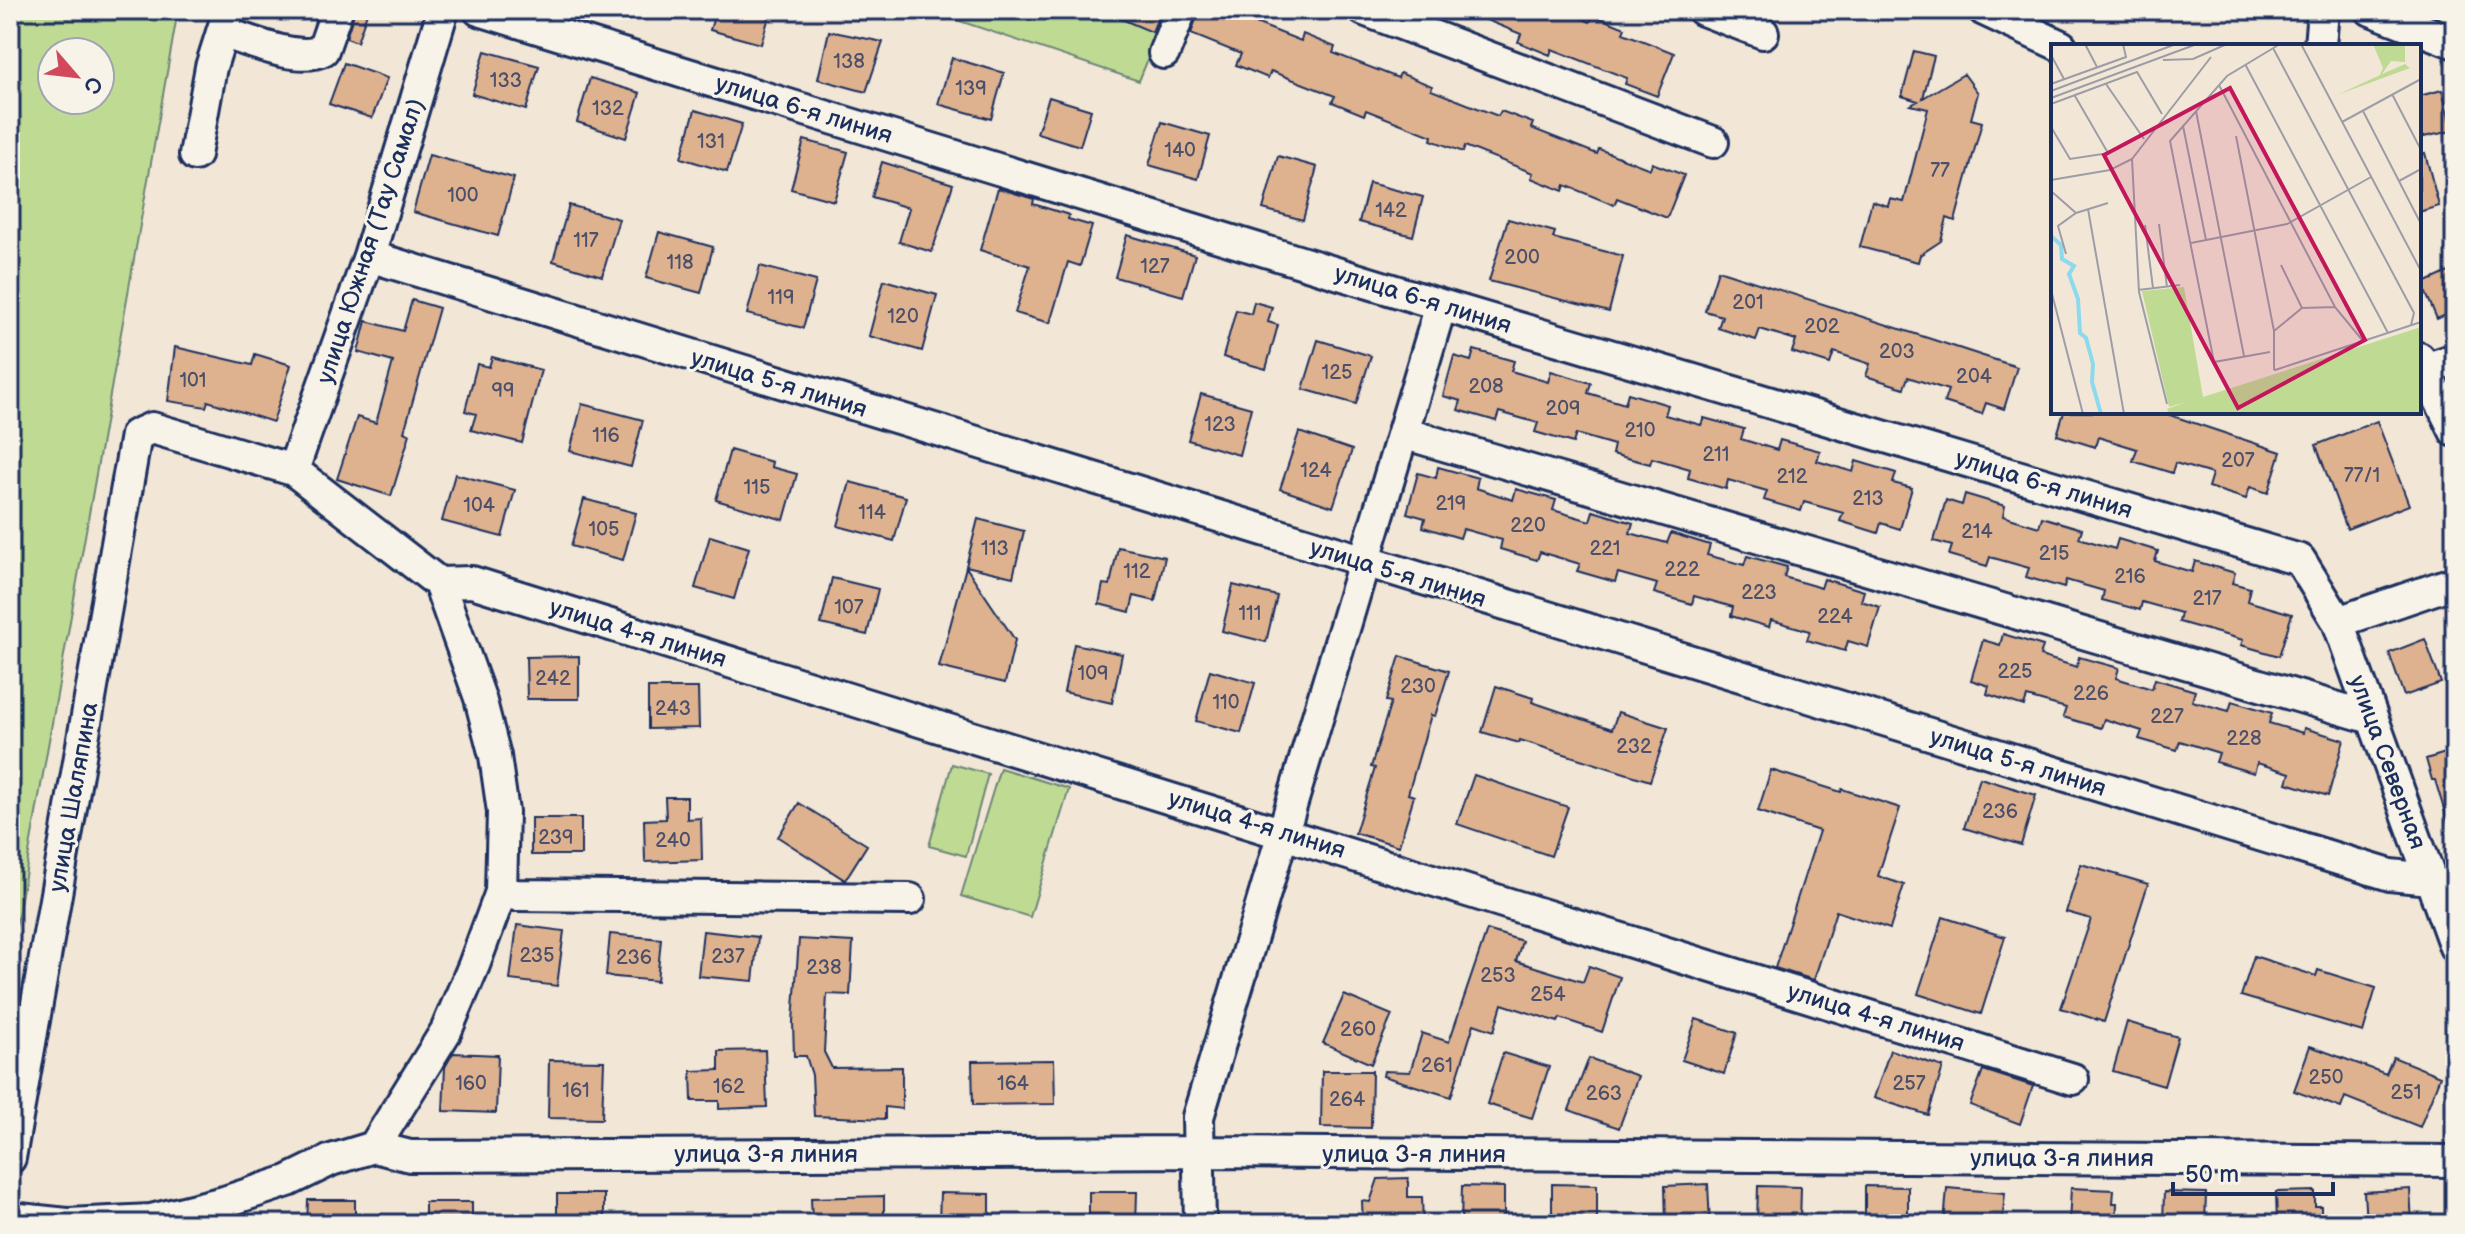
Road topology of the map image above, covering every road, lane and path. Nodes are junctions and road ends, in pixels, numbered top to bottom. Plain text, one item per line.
1 (337, 10) edge
2 (443, 10) edge
3 (479, 10) edge
4 (1181, 10) edge
5 (1364, 10) edge
6 (1703, 10) edge
7 (1984, 10) edge
8 (2323, 10) edge
9 (2371, 10) edge
10 (226, 21) edge
11 (1763, 33) dead end
12 (2455, 43) edge
13 (2057, 44) edge
14 (2320, 44) edge
15 (1164, 53) dead end
16 (1713, 142) dead end
17 (195, 155) dead end
18 (369, 256) junction
19 (1441, 305) junction
20 (2455, 359) edge
21 (2422, 364) edge
22 (2455, 431) edge
23 (1403, 433) junction
24 (293, 470) junction
25 (1365, 563) junction
26 (2455, 582) edge
27 (439, 583) junction
28 (2338, 622) junction
29 (2372, 718) junction
30 (1284, 832) junction
31 (2430, 879) junction
32 (501, 892) junction
33 (910, 899) dead end
34 (2455, 947) edge
35 (2073, 1079) dead end
36 (374, 1147) junction
37 (1199, 1152) junction
38 (10, 1158) edge
39 (2455, 1161) edge
40 (10, 1218) edge
41 (68, 1224) edge
42 (1200, 1224) edge

1 - 10 street
2 - 18 street, улица Южная (Тау Самал)
3 - 19 street, улица 6-я линия
4 - 15 street
5 - 16 street
6 - 11 street
7 - 13 street
8 - 14 street
9 - 12 street
10 - 17 street
18 - 24 street, улица Южная (Тау Самал)
18 - 25 street, улица 5-я линия
19 - 23 street
19 - 28 street, улица 6-я линия
20 - 21 street
21 - 22 street
23 - 25 street
23 - 29 street
24 - 27 street
24 - 38 street, улица Шаляпина
25 - 30 street
25 - 31 street, улица 5-я линия
26 - 28 street
27 - 30 street, улица 4-я линия
27 - 32 street
28 - 29 street, улица Северная
29 - 31 street, улица Северная
30 - 35 street, улица 4-я линия
30 - 37 street
31 - 34 street, улица Северная
32 - 33 street
32 - 36 street
36 - 37 street, улица 3-я линия
36 - 41 street
37 - 39 street, улица 3-я линия
37 - 42 street
40 - 41 street

